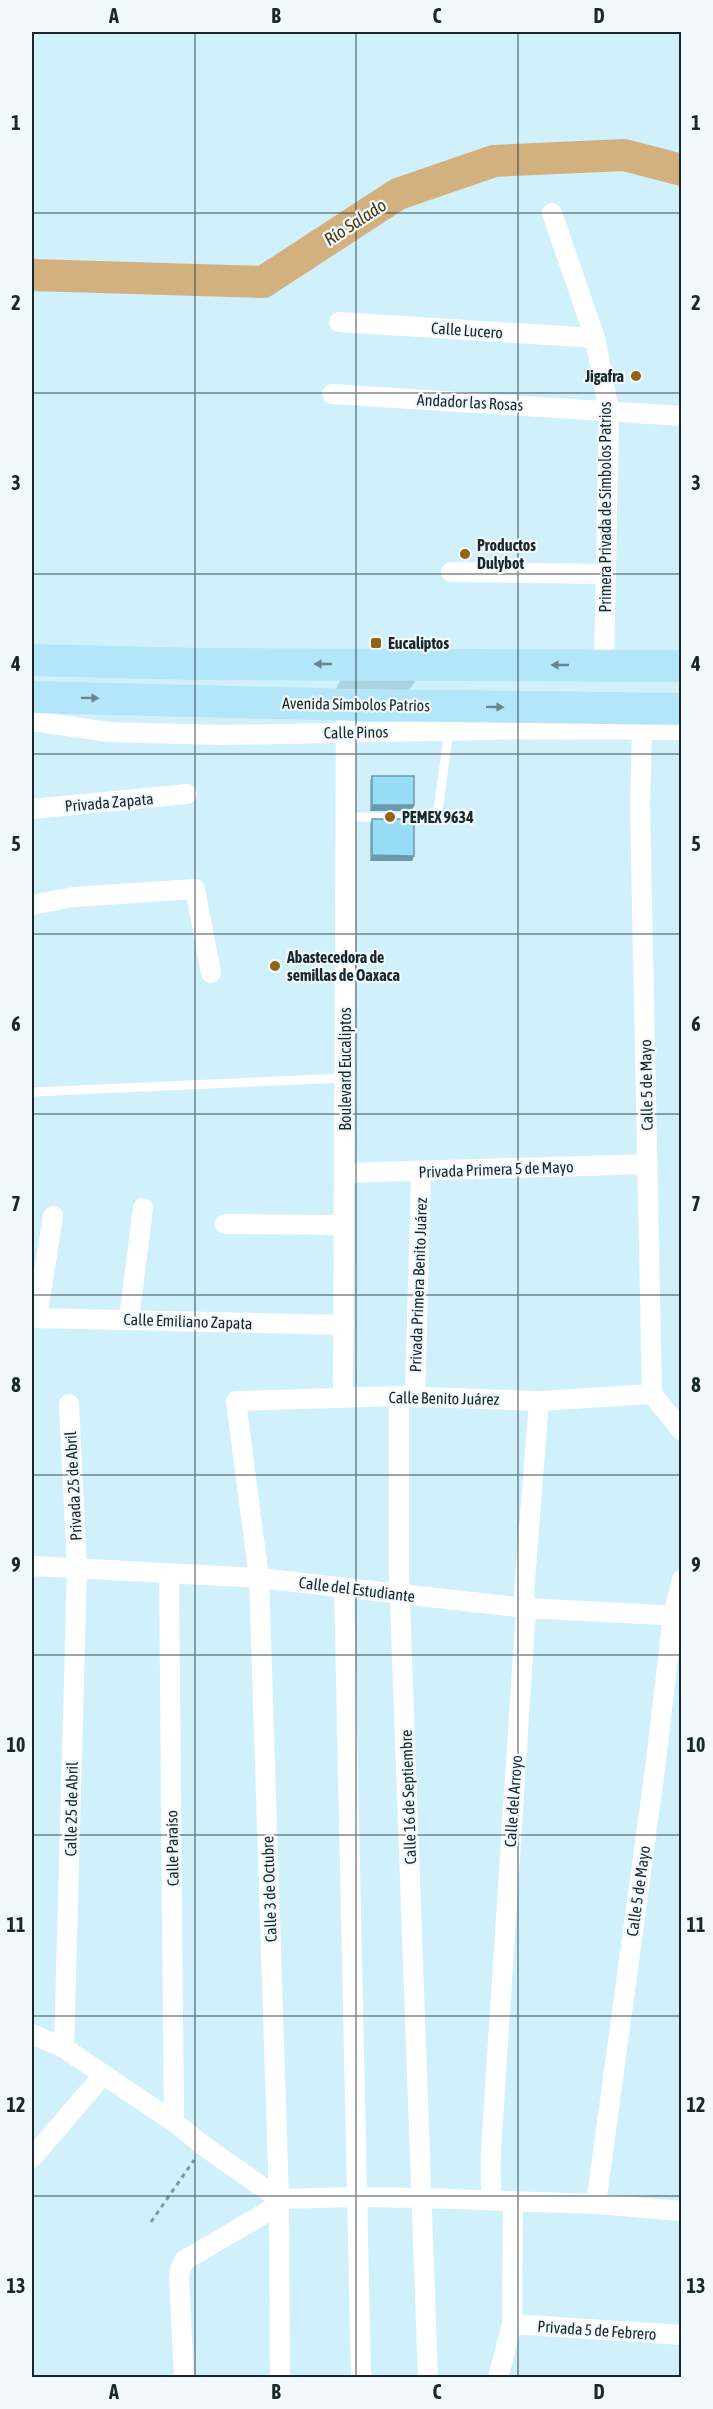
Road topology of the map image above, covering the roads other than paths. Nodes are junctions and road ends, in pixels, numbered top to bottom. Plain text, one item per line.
1 (552, 213) dead end
2 (339, 322) dead end
3 (596, 338) junction
4 (332, 394) dead end
5 (609, 411) junction
6 (681, 416) edge
7 (451, 572) dead end
8 (606, 574) junction
9 (32, 660) edge
10 (470, 665) junction
11 (604, 665) junction
12 (681, 666) edge
13 (32, 697) edge
14 (681, 709) edge
15 (346, 718) junction
16 (449, 719) junction
17 (32, 721) edge
18 (642, 729) junction
19 (681, 730) edge
20 (187, 794) dead end
21 (32, 809) edge
22 (346, 817) junction
23 (32, 905) edge
24 (212, 973) dead end
25 (345, 1078) junction
26 (32, 1092) edge
27 (648, 1164) junction
28 (421, 1171) junction
29 (344, 1173) junction
30 (143, 1208) dead end
31 (53, 1216) dead end
32 (225, 1224) dead end
33 (344, 1224) junction
34 (34, 1318) edge
35 (129, 1319) junction
36 (344, 1325) junction
37 (652, 1394) junction
38 (407, 1397) junction
39 (343, 1398) junction
40 (236, 1401) joint
41 (538, 1401) junction
42 (69, 1404) dead end
43 (681, 1431) edge
44 (32, 1566) edge
45 (77, 1569) junction
46 (169, 1574) junction
47 (259, 1578) junction
48 (681, 1579) edge
49 (344, 1587) junction
50 (400, 1594) junction
51 (526, 1608) junction
52 (677, 1616) edge
53 (32, 2034) edge
54 (64, 2048) junction
55 (104, 2075) junction
56 (174, 2122) junction
57 (32, 2158) edge
58 (356, 2197) junction
59 (423, 2198) junction
60 (491, 2201) junction
61 (513, 2201) junction
62 (279, 2202) junction
63 (596, 2204) junction
64 (681, 2211) edge
65 (512, 2324) junction
66 (681, 2335) edge
67 (184, 2378) edge
68 (280, 2378) edge
69 (361, 2378) edge
70 (428, 2378) edge
71 (498, 2378) edge

1 - 3 street, Primera Privada de Símbolos Patrios
2 - 3 street, Calle Lucero
3 - 5 street, Primera Privada de Símbolos Patrios
4 - 5 street, Andador las Rosas
5 - 6 street, Andador las Rosas
5 - 8 street, Primera Privada de Símbolos Patrios
7 - 8 street
8 - 11 street, Primera Privada de Símbolos Patrios
10 -> 9 highway
11 -> 10 highway
10 - 15 main road
11 - 12 highway
13 -> 15 highway, Avenida Símbolos Patrios
16 -> 14 highway, Avenida Símbolos Patrios
15 - 16 highway, Avenida Símbolos Patrios
15 - 17 street, Calle Pinos
15 - 22 street, Boulevard Eucaliptos
16 - 18 street
16 - 22 lane
18 - 19 street
18 - 27 street, Calle 5 de Mayo
20 - 21 street, Privada Zapata
22 - 25 street, Boulevard Eucaliptos
23 - 24 street
25 - 26 lane
25 - 29 street, Boulevard Eucaliptos
27 - 28 street, Privada Primera 5 de Mayo
27 - 37 street, Calle 5 de Mayo
28 - 29 street, Privada Primera 5 de Mayo
28 - 38 street, Privada Primera Benito Juárez
29 - 33 street, Boulevard Eucaliptos
30 - 35 street
31 - 34 street
32 - 33 street
33 - 36 street, Boulevard Eucaliptos
34 - 35 street, Calle Emiliano Zapata
35 - 36 street, Calle Emiliano Zapata
36 - 39 street, Boulevard Eucaliptos
37 - 41 street, Calle Benito Juárez
37 - 43 street
38 - 39 street, Calle Benito Juárez
38 - 41 street, Calle Benito Juárez
38 - 50 street, Calle 16 de Septiembre
39 - 40 street, Calle Benito Juárez
40 - 47 street, Calle 3 de Octubre
41 - 51 street, Calle del Arroyo
42 - 45 street, Privada 25 de Abril
44 - 45 street, Calle del Estudiante
45 - 46 street, Calle del Estudiante
45 - 54 street, Calle 25 de Abril
46 - 47 street, Calle del Estudiante
46 - 56 street, Calle Paraíso
47 - 49 street, Calle del Estudiante
47 - 62 street, Calle 3 de Octubre
48 - 52 street, Calle 5 de Mayo
49 - 50 street, Calle del Estudiante
49 - 58 street
50 - 51 street, Calle del Estudiante
50 - 59 street, Calle 16 de Septiembre
51 - 52 street, Calle del Estudiante
51 - 60 street, Calle del Arroyo
52 - 63 street, Calle 5 de Mayo
53 - 54 street
54 - 55 street
55 - 56 street
55 - 57 street
56 - 62 street
58 - 59 street
58 - 62 street
58 - 69 street
59 - 60 street
59 - 70 street, Calle 16 de Septiembre
60 - 61 street
61 - 63 street
61 - 65 street
62 - 67 street
62 - 68 street, Calle 3 de Octubre
63 - 64 street
65 - 66 street, Privada 5 de Febrero
65 - 71 street

